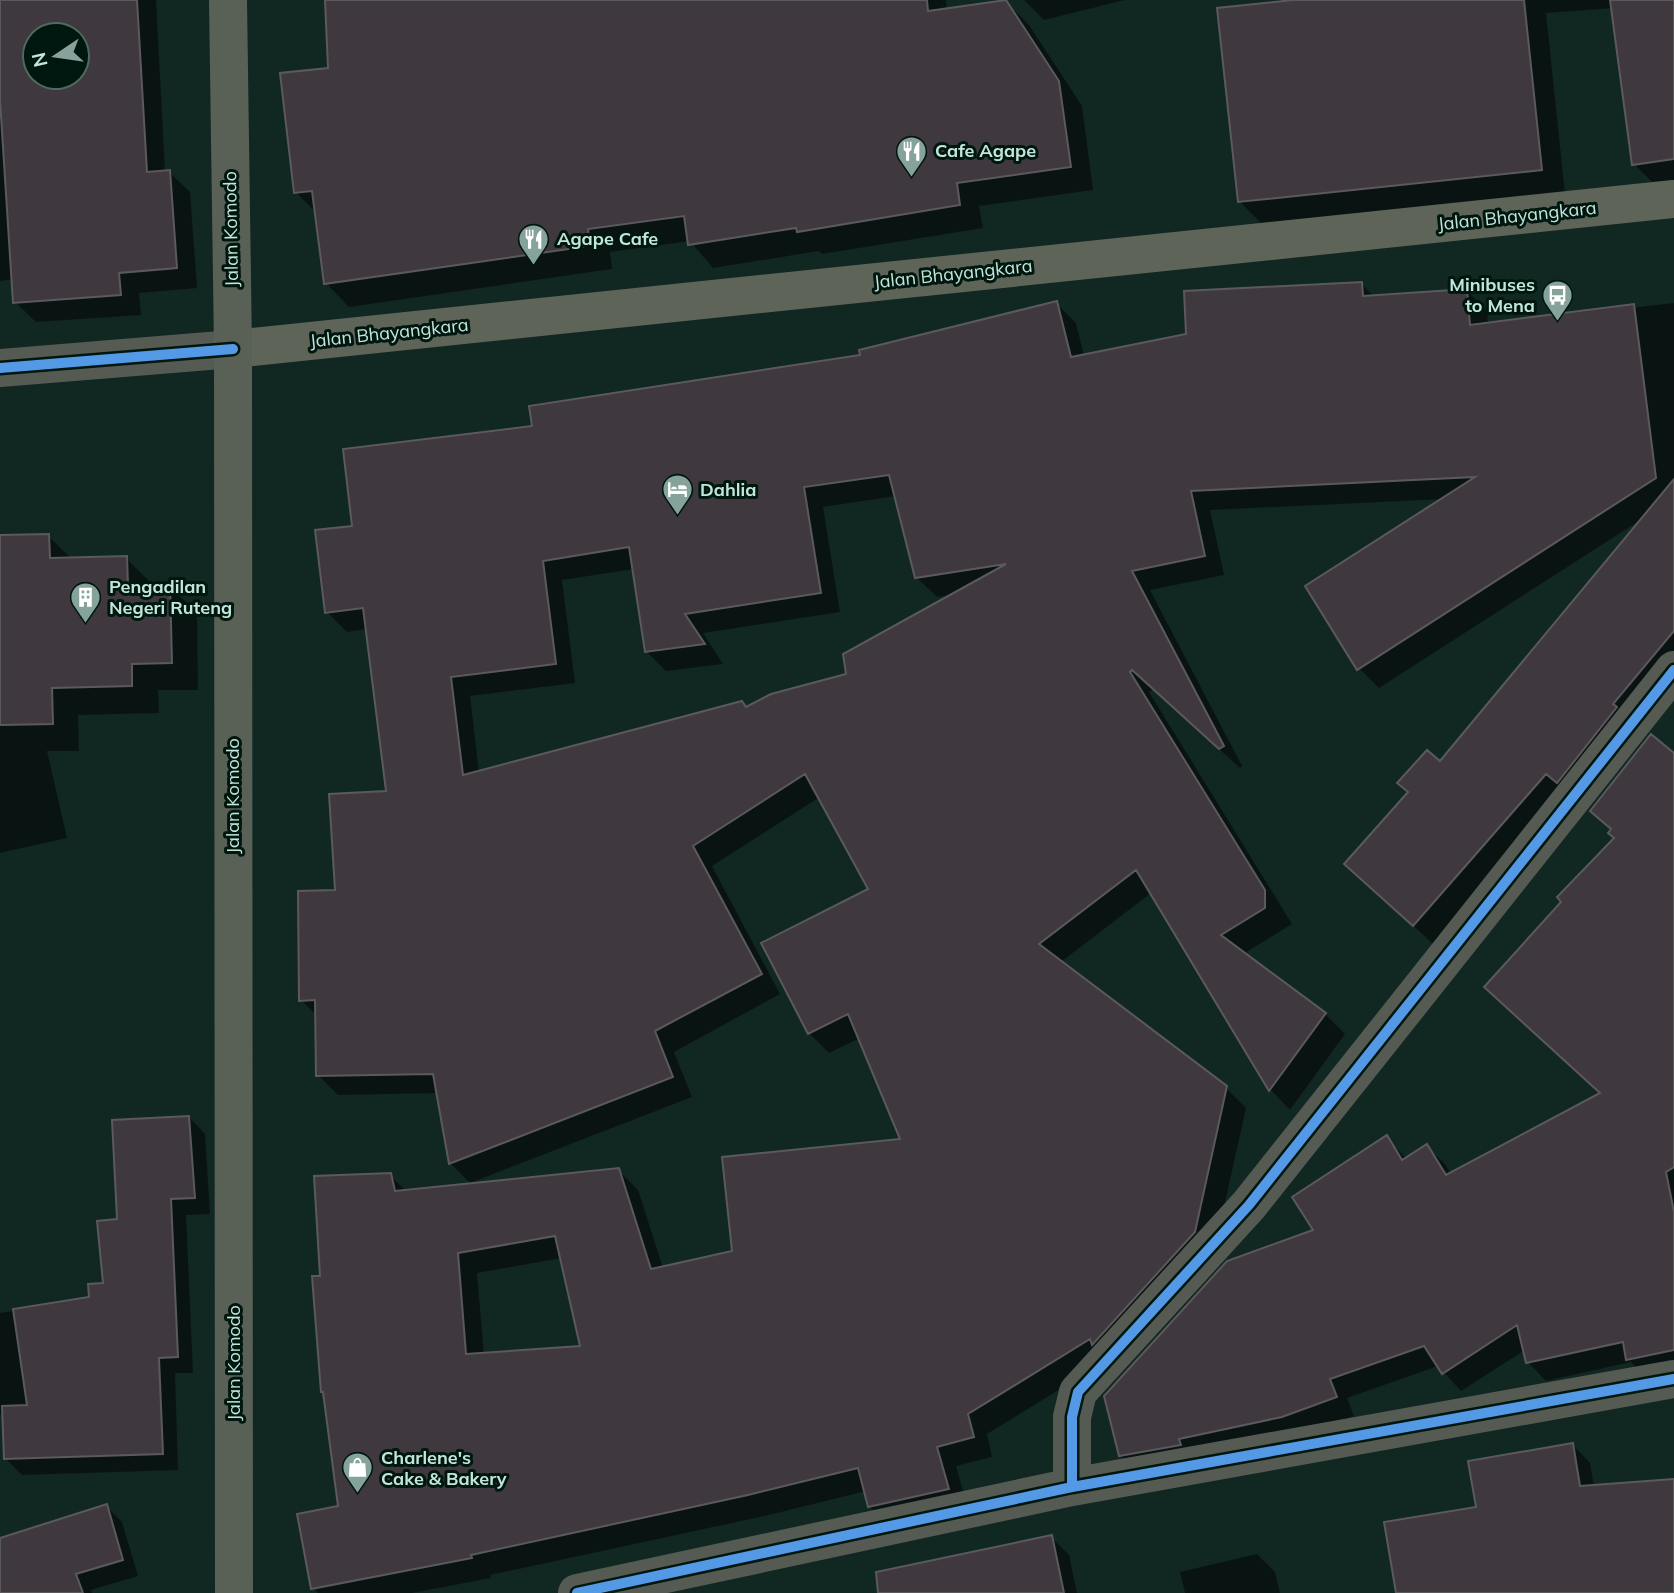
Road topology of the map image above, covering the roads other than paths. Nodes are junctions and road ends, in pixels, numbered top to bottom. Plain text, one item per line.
1 (228, 0) edge
2 (1674, 200) edge
3 (233, 349) junction
4 (0, 368) edge
5 (1674, 670) edge
6 (1674, 1379) edge
7 (1072, 1487) junction
8 (234, 1593) edge
9 (577, 1593) edge

1 - 3 highway, Jalan Komodo
2 - 3 main road, Jalan Bhayangkara
3 - 4 street
3 - 8 highway, Jalan Komodo
5 - 7 street
6 - 7 street
7 - 9 street

